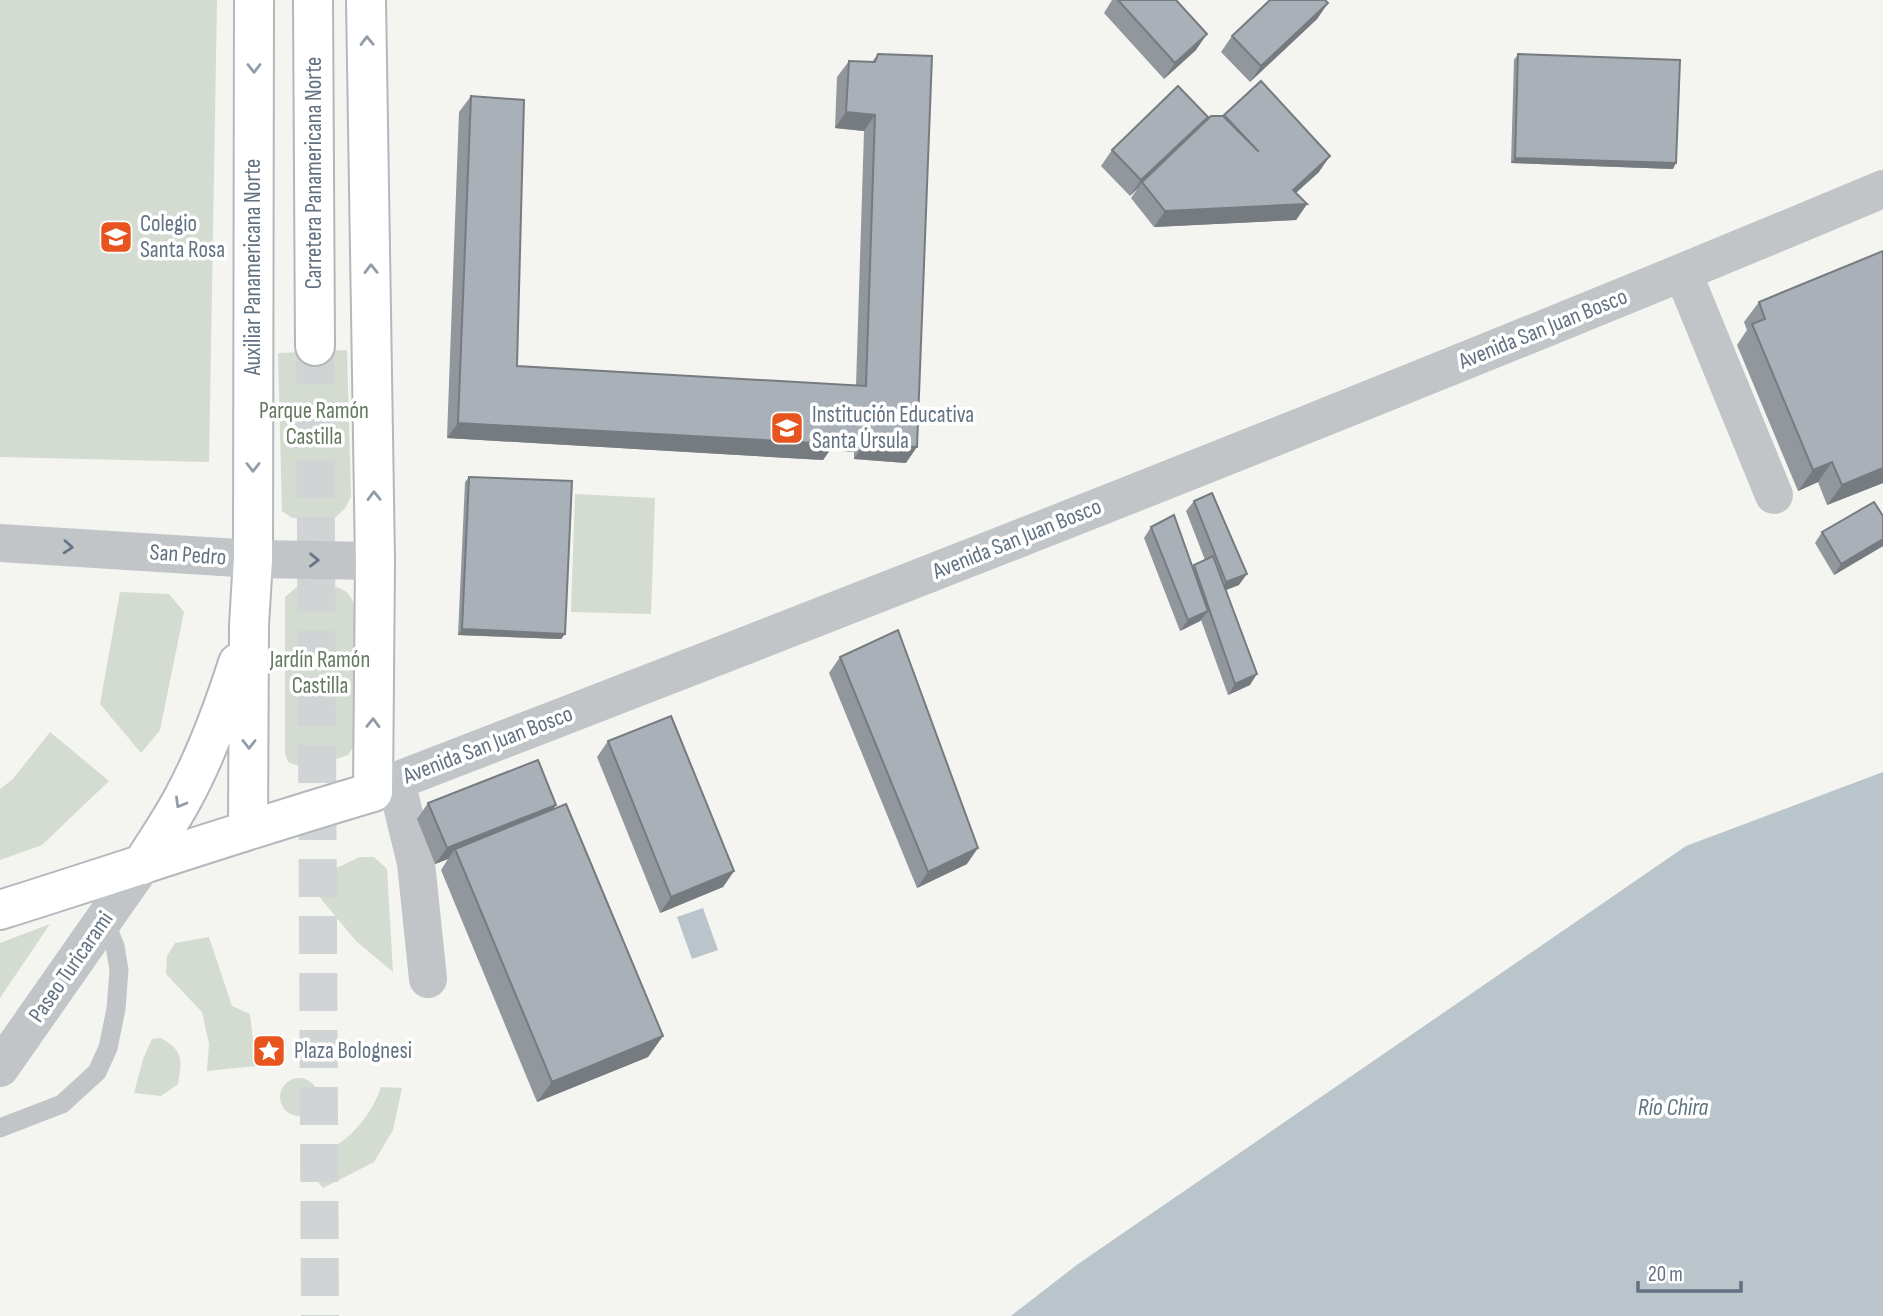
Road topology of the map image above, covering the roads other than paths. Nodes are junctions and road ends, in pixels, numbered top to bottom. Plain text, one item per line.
1 (254, 0) edge
2 (313, 0) edge
3 (366, 0) edge
4 (1883, 189) edge
5 (1683, 272) junction
6 (315, 346) tunnel mouth
7 (1774, 495) dead end
8 (0, 543) edge
9 (253, 559) junction
10 (375, 561) junction
11 (249, 625) junction
12 (384, 786) junction
13 (248, 828) junction
14 (142, 865) junction
15 (0, 911) edge
16 (104, 919) junction
17 (428, 979) dead end
18 (0, 1068) edge
19 (0, 1128) edge

1 -> 9 main road, Auxiliar Panamericana Norte
2 - 6 main road, Carretera Panamericana Norte
10 -> 3 main road
4 - 5 street, Avenida San Juan Bosco
5 - 7 street
5 - 12 street, Avenida San Juan Bosco
8 -> 9 street, San Pedro
9 -> 10 street, San Pedro
9 - 11 main road, Auxiliar Panamericana Norte
12 -> 10 main road
11 -> 13 main road, Auxiliar Panamericana Norte
11 -> 14 main road
12 - 13 main road, Avenida San Juan Bosco
12 - 17 street
13 - 14 main road, Avenida San Juan Bosco
14 - 15 main road, Avenida San Juan Bosco
14 - 16 street, Paseo Turicarami
16 - 18 street, Paseo Turicarami
16 - 19 lane

